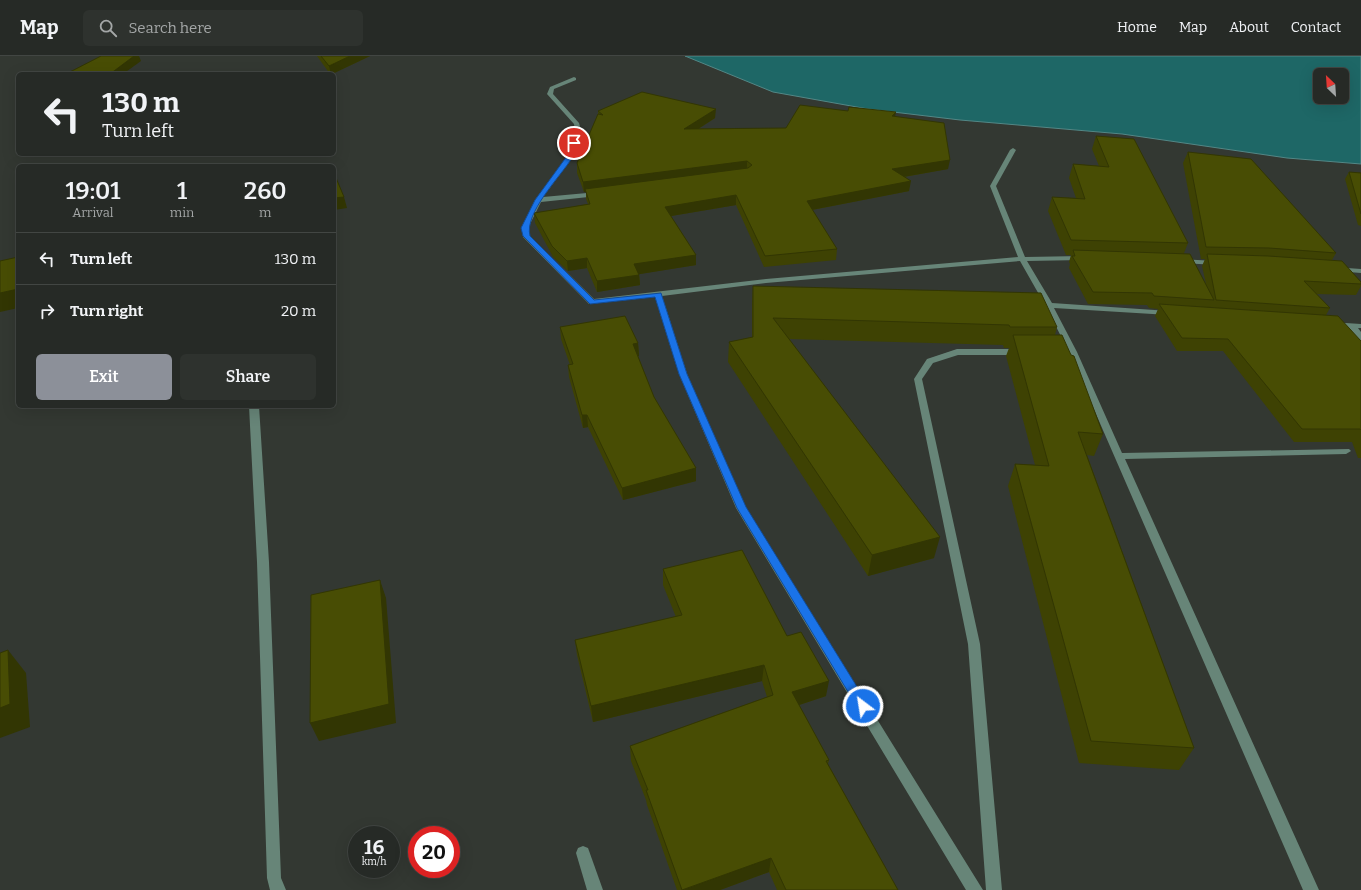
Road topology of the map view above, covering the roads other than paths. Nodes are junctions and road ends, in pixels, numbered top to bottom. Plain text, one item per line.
1 (574, 79) dead end
2 (1013, 150) dead end
3 (604, 194) edge
4 (538, 200) junction
5 (1022, 259) junction
6 (1091, 259) edge
7 (1177, 261) edge
8 (1224, 263) edge
9 (1331, 269) edge
10 (1361, 271) edge
11 (658, 294) junction
12 (1049, 305) junction
13 (1176, 314) edge
14 (1327, 324) edge
15 (1351, 326) junction
16 (1361, 326) edge
17 (1361, 338) edge
18 (1034, 352) edge
19 (1058, 352) edge
20 (1073, 352) junction
21 (254, 408) edge
22 (1346, 451) dead end
23 (1119, 456) junction
24 (583, 853) dead end
25 (278, 890) edge
26 (595, 890) edge
27 (975, 890) edge
28 (994, 890) edge
29 (1311, 890) edge

1 - 4 lane
2 - 5 lane
3 - 4 lane
4 - 11 lane
5 - 6 lane
5 - 11 lane
5 - 12 lane
7 - 8 lane
9 - 10 lane
11 - 27 lane
12 - 13 lane
12 - 20 lane
14 - 15 lane
15 - 16 lane
15 - 17 lane
18 - 28 lane
19 - 20 lane
20 - 23 lane
21 - 25 lane
22 - 23 lane
23 - 29 lane
24 - 26 lane

